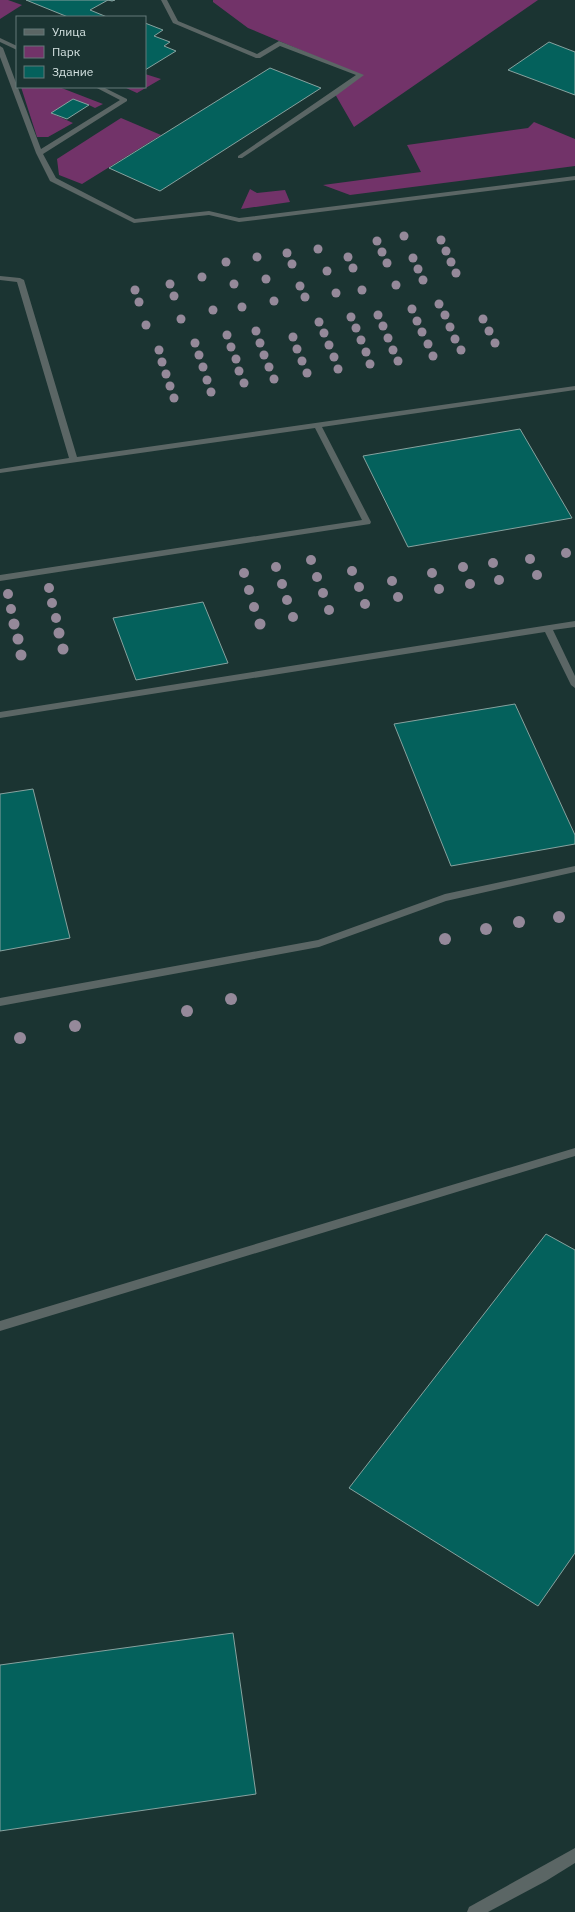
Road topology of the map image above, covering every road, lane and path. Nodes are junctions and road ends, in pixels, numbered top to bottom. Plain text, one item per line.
1 (164, 0) edge
2 (0, 40) edge
3 (0, 48) edge
4 (16, 48) edge
5 (100, 88) edge
6 (39, 153) junction
7 (240, 157) dead end
8 (575, 178) edge
9 (0, 278) edge
10 (575, 388) edge
11 (317, 425) junction
12 (74, 460) junction
13 (0, 471) edge
14 (0, 578) edge
15 (575, 624) edge
16 (548, 628) junction
17 (575, 685) edge
18 (0, 715) edge
19 (575, 869) edge
20 (0, 1002) edge
21 (575, 1152) edge
22 (0, 1326) edge
23 (575, 1855) edge
24 (474, 1912) edge

1 - 7 street
2 - 4 street
3 - 6 street
5 - 6 street
6 - 8 street
9 - 12 street
10 - 11 street
11 - 12 street
11 - 14 street
12 - 13 street
15 - 16 street
16 - 17 street
16 - 18 street
19 - 20 street
21 - 22 street
23 - 24 street

